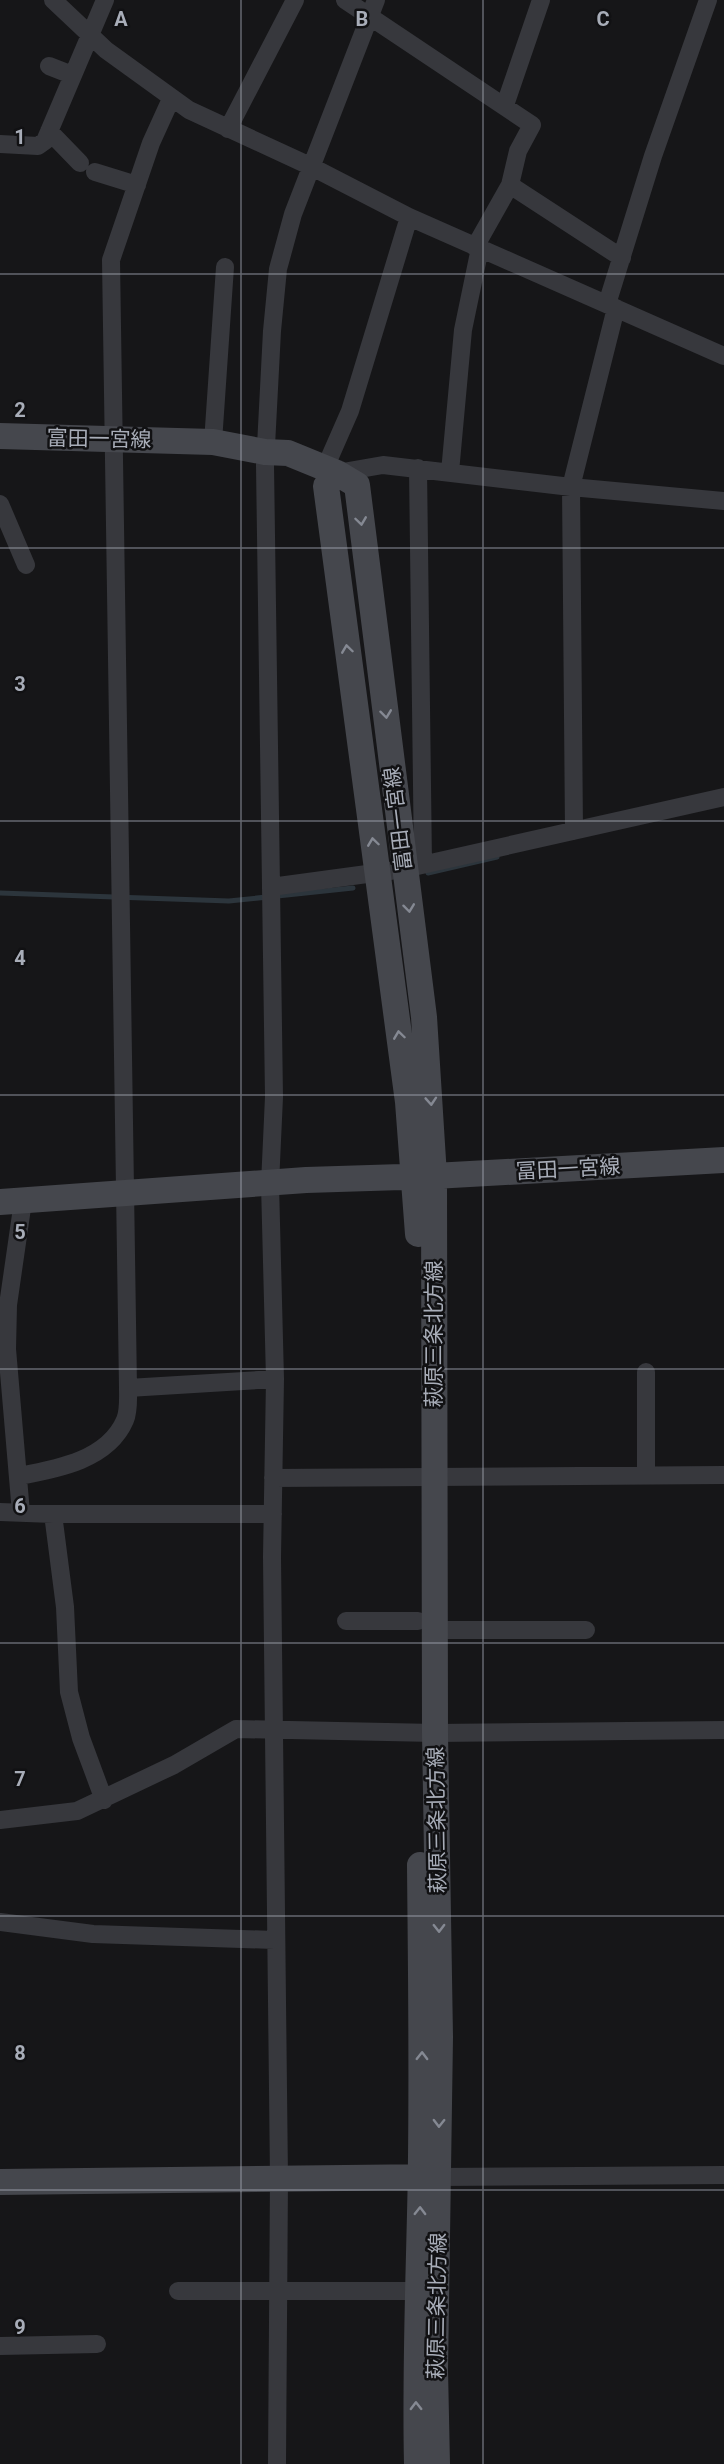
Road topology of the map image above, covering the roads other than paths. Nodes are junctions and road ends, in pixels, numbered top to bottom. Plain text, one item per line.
1 (52, 0) edge
2 (105, 0) edge
3 (295, 0) edge
4 (345, 0) edge
5 (541, 0) edge
6 (708, 0) edge
7 (373, 8) edge
8 (89, 34) junction
9 (49, 66) dead end
10 (72, 75) junction
11 (171, 99) junction
12 (506, 105) junction
13 (228, 129) junction
14 (50, 131) junction
15 (0, 144) edge
16 (310, 166) junction
17 (137, 185) junction
18 (510, 185) junction
19 (409, 217) junction
20 (478, 248) junction
21 (622, 258) junction
22 (225, 267) dead end
23 (611, 306) junction
24 (724, 356) edge
25 (0, 436) edge
26 (112, 439) junction
27 (213, 442) junction
28 (265, 452) junction
29 (418, 468) junction
30 (331, 471) junction
31 (450, 472) junction
32 (571, 487) junction
33 (724, 501) edge
34 (0, 504) edge
35 (26, 565) dead end
36 (724, 797) edge
37 (574, 831) junction
38 (414, 866) junction
39 (378, 871) junction
40 (271, 894) junction
41 (724, 1160) edge
42 (423, 1177) junction
43 (270, 1184) junction
44 (126, 1194) junction
45 (11, 1202) edge
46 (646, 1372) dead end
47 (275, 1379) junction
48 (128, 1388) junction
49 (646, 1475) junction
50 (724, 1475) edge
51 (19, 1476) junction
52 (425, 1477) junction
53 (273, 1478) junction
54 (0, 1512) edge
55 (21, 1513) junction
56 (53, 1514) junction
57 (273, 1514) junction
58 (346, 1621) dead end
59 (426, 1626) junction
60 (586, 1630) dead end
61 (273, 1730) junction
62 (724, 1730) edge
63 (427, 1732) junction
64 (104, 1800) junction
65 (0, 1820) edge
66 (0, 1922) edge
67 (274, 1940) junction
68 (724, 2175) edge
69 (429, 2177) junction
70 (279, 2178) junction
71 (0, 2182) edge
72 (178, 2291) dead end
73 (276, 2291) junction
74 (417, 2291) junction
75 (98, 2344) dead end
76 (0, 2346) edge
77 (277, 2464) edge
78 (417, 2464) edge
79 (437, 2464) edge

1 - 8 street
2 - 8 street
3 - 13 street
4 - 7 street
5 - 12 street
6 - 21 street
7 - 12 street
7 - 16 street
8 - 10 street
8 - 11 street
9 - 10 street
10 - 14 street
11 - 13 street
11 - 17 street
12 - 18 street
13 - 16 street
14 - 15 street
14 - 17 street
16 - 19 street
16 - 28 street
17 - 26 street
18 - 20 street
18 - 21 street
19 - 20 street
19 - 30 street
20 - 23 street
20 - 31 street
21 - 23 street
22 - 27 street
23 - 24 street
23 - 32 street
25 - 26 main road, 富田一宮線
26 - 27 main road, 富田一宮線
26 - 44 street
27 - 28 main road, 富田一宮線
28 - 30 main road, 富田一宮線
28 - 40 street
29 - 30 street
29 - 31 street
29 - 38 street
30 -> 38 main road, 富田一宮線
39 -> 30 main road, 富田一宮線
31 - 32 street
32 - 33 street
32 - 37 street
34 - 35 street
36 - 37 street
37 - 38 street
38 - 39 street
38 -> 42 main road, 富田一宮線
39 - 40 street
42 -> 39 main road, 富田一宮線
40 - 43 street
41 - 42 main road, 冨田一宮線
42 - 43 main road, 冨田一宮線
42 - 52 main road, 萩原三条北方線
43 - 44 main road, 冨田一宮線
43 - 47 street
44 - 45 main road, 冨田一宮線
44 - 48 street
45 - 51 street
46 - 49 street
47 - 48 street
47 - 53 street
48 - 51 street
49 - 50 street
49 - 52 street
51 - 55 street
52 - 53 street
52 - 59 main road, 萩原三条北方線
53 - 57 street
54 - 55 street
55 - 56 street
56 - 57 street
56 - 64 street
57 - 61 street
58 - 59 street
59 - 60 street
59 - 63 main road, 萩原三条北方線
61 - 63 street
61 - 64 street
61 - 67 street
62 - 63 street
63 - 69 main road, 萩原三条北方線
64 - 65 street
66 - 67 street
67 - 70 street
68 - 69 street
69 - 70 main road
74 -> 69 main road, 萩原三条北方線
69 - 79 main road, 萩原三条北方線
70 - 71 main road
70 - 73 street
72 - 73 street
73 - 74 street
73 - 77 street
78 -> 74 main road, 萩原三条北方線
75 - 76 street

